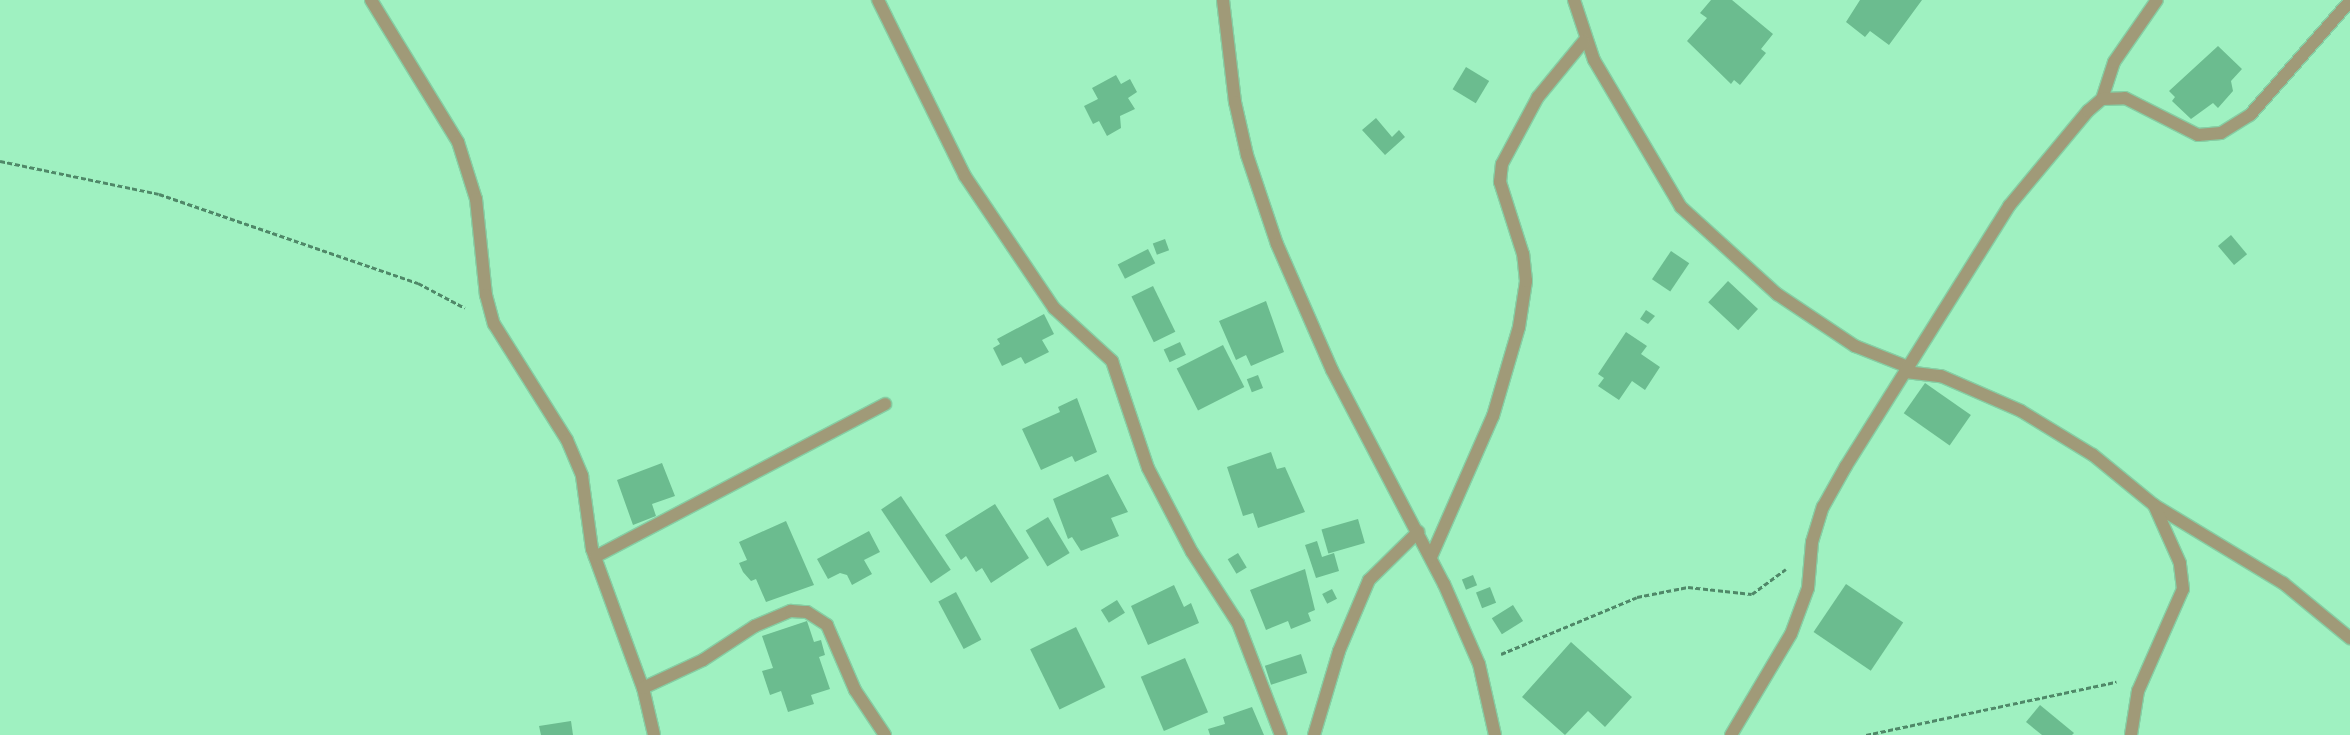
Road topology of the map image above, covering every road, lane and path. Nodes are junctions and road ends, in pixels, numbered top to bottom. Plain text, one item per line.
1 (371, 0) edge
2 (878, 0) edge
3 (1223, 0) edge
4 (1574, 0) edge
5 (2157, 0) edge
6 (2350, 1) edge
7 (1584, 41) junction
8 (2102, 99) junction
9 (0, 161) edge
10 (494, 324) junction
11 (1907, 370) junction
12 (885, 404) dead end
13 (2154, 505) junction
14 (1418, 532) junction
15 (1812, 542) junction
16 (595, 557) junction
17 (1431, 557) junction
18 (2350, 638) edge
19 (1479, 664) junction
20 (2146, 676) junction
21 (643, 688) junction
22 (654, 735) edge
23 (885, 735) edge
24 (1281, 735) edge
25 (1314, 735) edge
26 (1495, 735) edge
27 (1731, 735) edge
28 (1866, 735) edge
29 (2131, 735) edge

1 - 10 street
2 - 24 street
3 - 14 street
4 - 7 street
5 - 8 street
6 - 8 street
7 - 11 street
7 - 17 street
8 - 11 street
9 - 10 path
10 - 16 street
11 - 13 street
11 - 15 street
12 - 16 street
13 - 18 street
13 - 20 street
14 - 17 street
14 - 25 street
15 - 19 path
15 - 27 street
16 - 21 street
17 - 19 street
19 - 26 street
20 - 28 path
20 - 29 street
21 - 22 street
21 - 23 street

